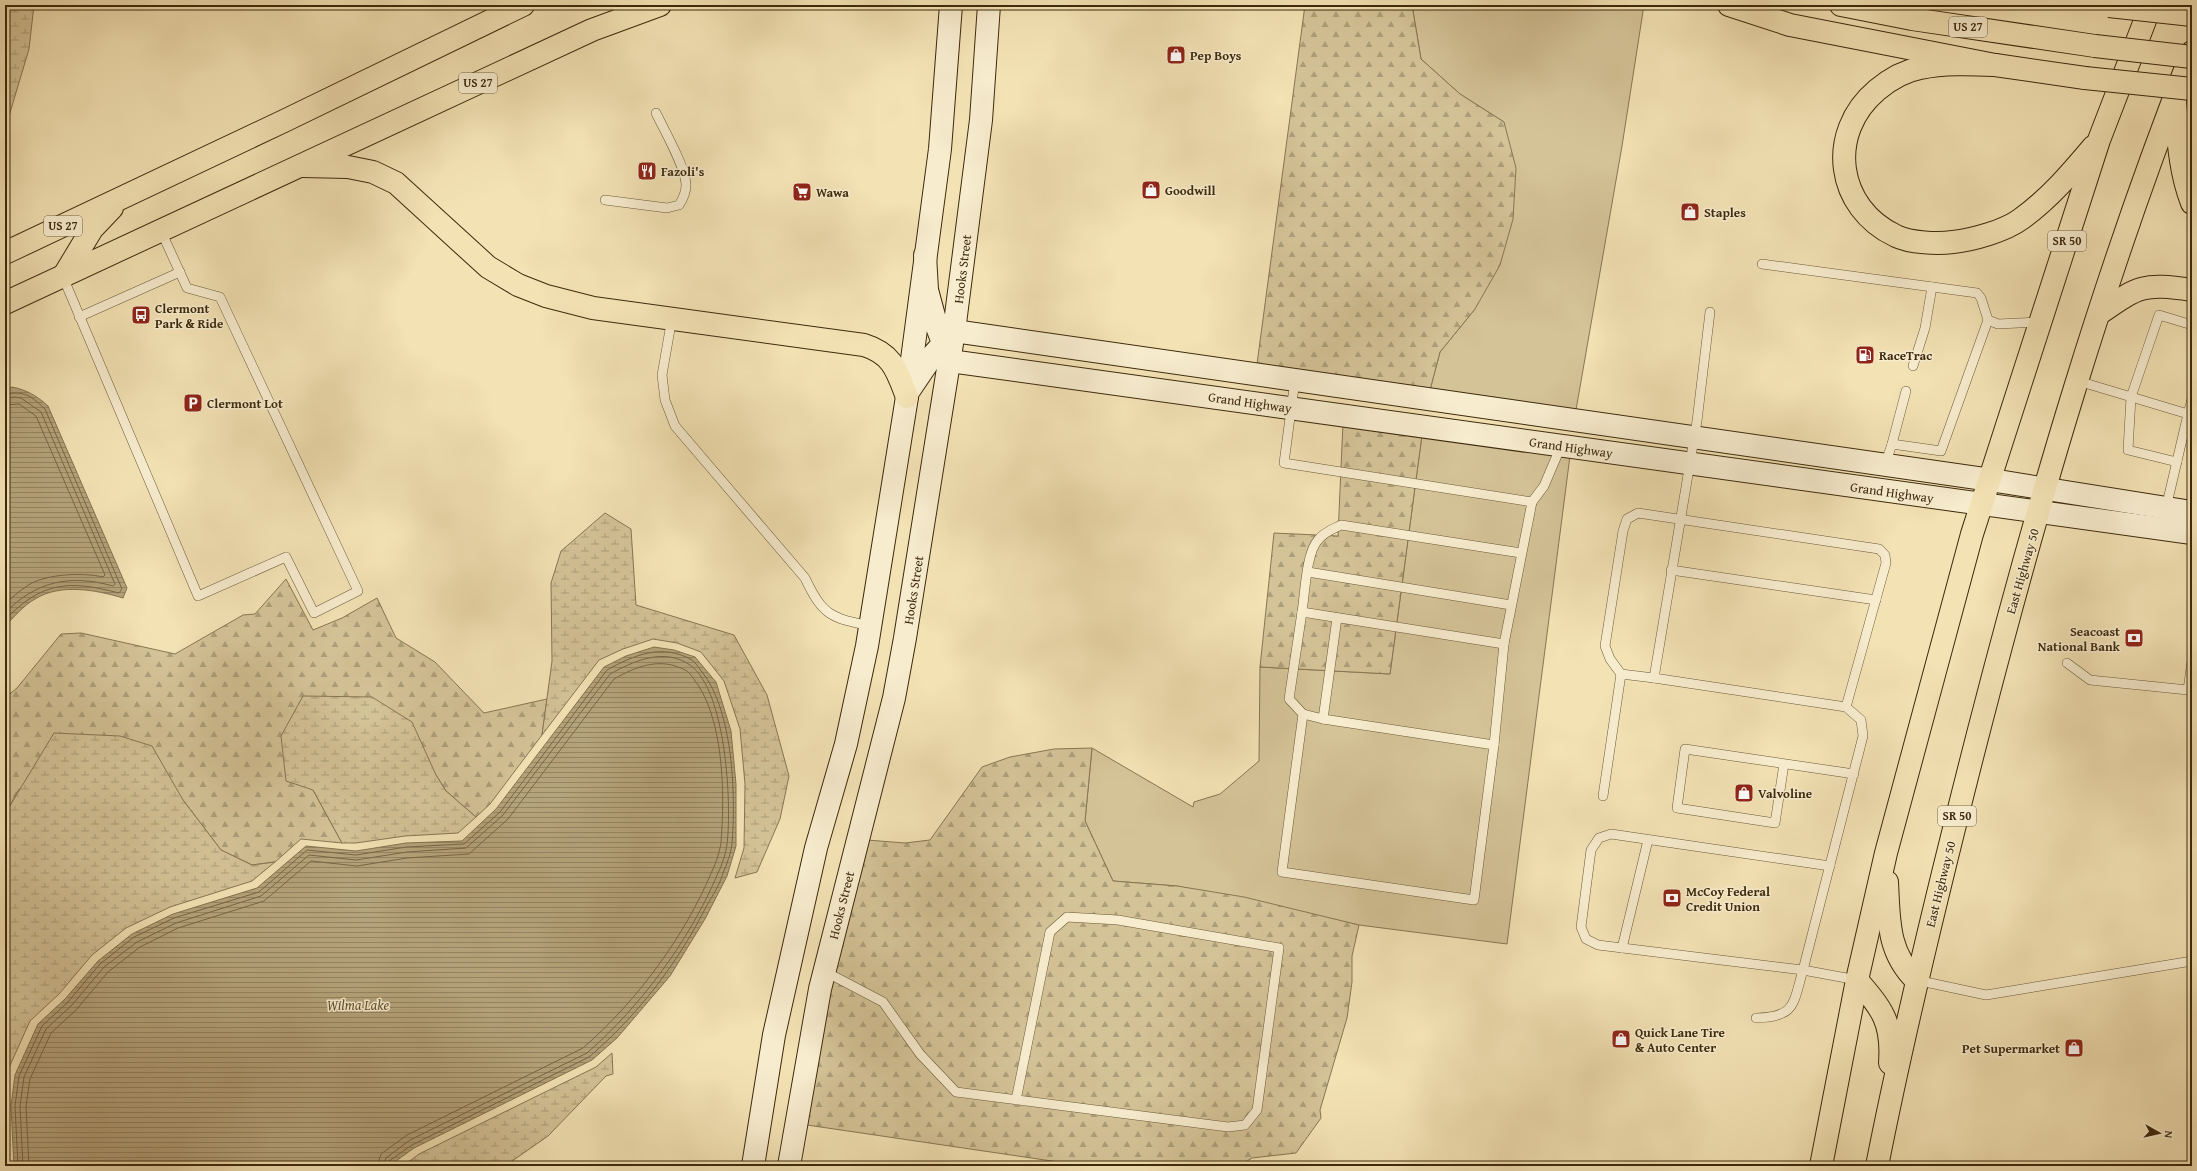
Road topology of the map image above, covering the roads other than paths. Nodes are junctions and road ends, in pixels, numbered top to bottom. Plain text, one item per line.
1 (523, 5) edge
2 (660, 5) edge
3 (951, 5) edge
4 (989, 5) edge
5 (1729, 5) edge
6 (1841, 5) edge
7 (2151, 5) edge
8 (2106, 6) edge
9 (2192, 15) edge
10 (2192, 52) edge
11 (2192, 57) edge
12 (1995, 65) junction
13 (2183, 93) edge
14 (656, 113) dead end
15 (2099, 140) junction
16 (298, 166) junction
17 (121, 199) junction
18 (605, 200) dead end
19 (2192, 203) edge
20 (161, 230) junction
21 (5, 253) edge
22 (925, 255) junction
23 (1762, 264) dead end
24 (180, 272) junction
25 (63, 277) junction
26 (1932, 287) junction
27 (2192, 290) edge
28 (5, 303) edge
29 (1710, 312) dead end
30 (2100, 314) junction
31 (80, 316) junction
32 (672, 318) junction
33 (1988, 320) junction
34 (2041, 322) junction
35 (2192, 325) edge
36 (949, 346) junction
37 (1913, 366) dead end
38 (1295, 380) junction
39 (2078, 382) junction
40 (1906, 391) dead end
41 (907, 397) junction
42 (2131, 397) junction
43 (2192, 399) edge
44 (1291, 408) junction
45 (2188, 414) junction
46 (1695, 438) junction
47 (1892, 444) junction
48 (1561, 446) junction
49 (2177, 462) junction
50 (1690, 463) junction
51 (1886, 465) junction
52 (1991, 480) junction
53 (2045, 489) junction
54 (1532, 502) junction
55 (1982, 505) junction
56 (2166, 508) junction
57 (2038, 511) junction
58 (2192, 512) edge
59 (1680, 518) junction
60 (2192, 533) edge
61 (1521, 554) junction
62 (1671, 570) junction
63 (1308, 572) junction
64 (1876, 600) junction
65 (1511, 605) junction
66 (1302, 612) junction
67 (1336, 618) junction
68 (871, 626) junction
69 (1504, 644) junction
70 (2192, 661) edge
71 (2067, 663) dead end
72 (1621, 674) junction
73 (1654, 678) junction
74 (1846, 707) junction
75 (1304, 714) junction
76 (1323, 719) junction
77 (1494, 745) junction
78 (1784, 764) junction
79 (1854, 774) junction
80 (1603, 796) dead end
81 (1648, 840) junction
82 (1886, 853) junction
83 (1830, 866) junction
84 (1622, 948) junction
85 (2192, 961) edge
86 (1803, 970) junction
87 (824, 971) junction
88 (1857, 980) junction
89 (1916, 980) junction
90 (1756, 1018) dead end
91 (1016, 1100) junction
92 (1885, 1124) junction
93 (753, 1166) edge
94 (789, 1166) edge
95 (1820, 1166) edge
96 (1877, 1166) edge

1 - 17 highway, US 27
2 - 16 highway, US 27
3 - 22 street
4 - 36 street, Hooks Street
5 - 12 highway
6 - 11 highway, US 27, bridge
7 - 15 highway, SR 50
8 - 9 highway, bridge
10 - 13 highway, SR 50
12 - 13 highway, bridge
12 - 15 highway
13 - 19 highway
13 - 30 highway, SR 50
14 - 18 lane
15 - 34 highway, SR 50
16 - 20 highway, US 27
16 - 32 highway
17 - 21 highway, US 27
17 - 25 highway
20 - 24 lane
20 - 25 highway, US 27
22 - 36 street
22 - 41 street
23 - 26 lane
24 - 31 lane
24 - 31 lane
25 - 28 highway, US 27
25 - 31 lane
26 - 33 lane
26 - 37 lane
27 - 30 highway
29 - 46 lane
30 - 39 highway, SR 50
32 - 41 highway
32 - 68 lane
33 - 34 lane
33 - 47 lane
34 - 52 highway, SR 50
35 - 42 lane
36 - 38 street, Grand Highway
36 - 41 street
36 - 44 street, Grand Highway
36 - 87 street, Hooks Street
38 - 44 lane
38 - 46 street, Grand Highway
39 - 42 lane
39 - 53 highway, SR 50
40 - 47 lane
41 - 68 street
42 - 45 lane
42 - 49 lane
43 - 45 lane
44 - 48 street, Grand Highway
44 - 54 lane
45 - 49 lane
46 - 50 lane
46 - 51 street, Grand Highway
47 - 51 lane
48 - 50 street, Grand Highway
48 - 54 lane
49 - 56 lane
50 - 55 street, Grand Highway
50 - 59 lane
51 - 52 street, Grand Highway
52 - 53 street, Grand Highway
52 - 55 highway, SR 50
53 - 56 street, Grand Highway
53 - 57 highway, East Highway 50 / SR 50
54 - 61 lane
55 - 57 street, Grand Highway
55 - 82 highway, SR 50
56 - 58 street, Grand Highway
57 - 60 street, Grand Highway
57 - 89 highway, East Highway 50 / SR 50
59 - 62 lane
59 - 64 lane
59 - 72 lane
61 - 63 lane
61 - 65 lane
62 - 64 lane
62 - 73 lane
63 - 65 lane
63 - 66 lane
64 - 74 lane
65 - 69 lane
66 - 67 lane
66 - 75 lane
67 - 69 lane
67 - 76 lane
68 - 93 street
69 - 77 lane
70 - 71 lane
72 - 73 lane
72 - 80 lane
73 - 74 lane
74 - 79 lane
75 - 76 lane
75 - 77 lane
76 - 77 lane
78 - 78 lane
78 - 79 lane
79 - 83 lane
81 - 83 lane
81 - 84 lane
81 - 84 lane
82 - 88 highway, SR 50
82 - 89 highway
83 - 86 lane
84 - 86 lane
85 - 89 lane
86 - 88 lane
86 - 90 lane
87 - 91 lane
87 - 94 street, Hooks Street
88 - 92 highway
88 - 95 highway, SR 50
89 - 92 highway, East Highway 50 / SR 50
91 - 91 lane
92 - 96 highway, East Highway 50 / SR 50

